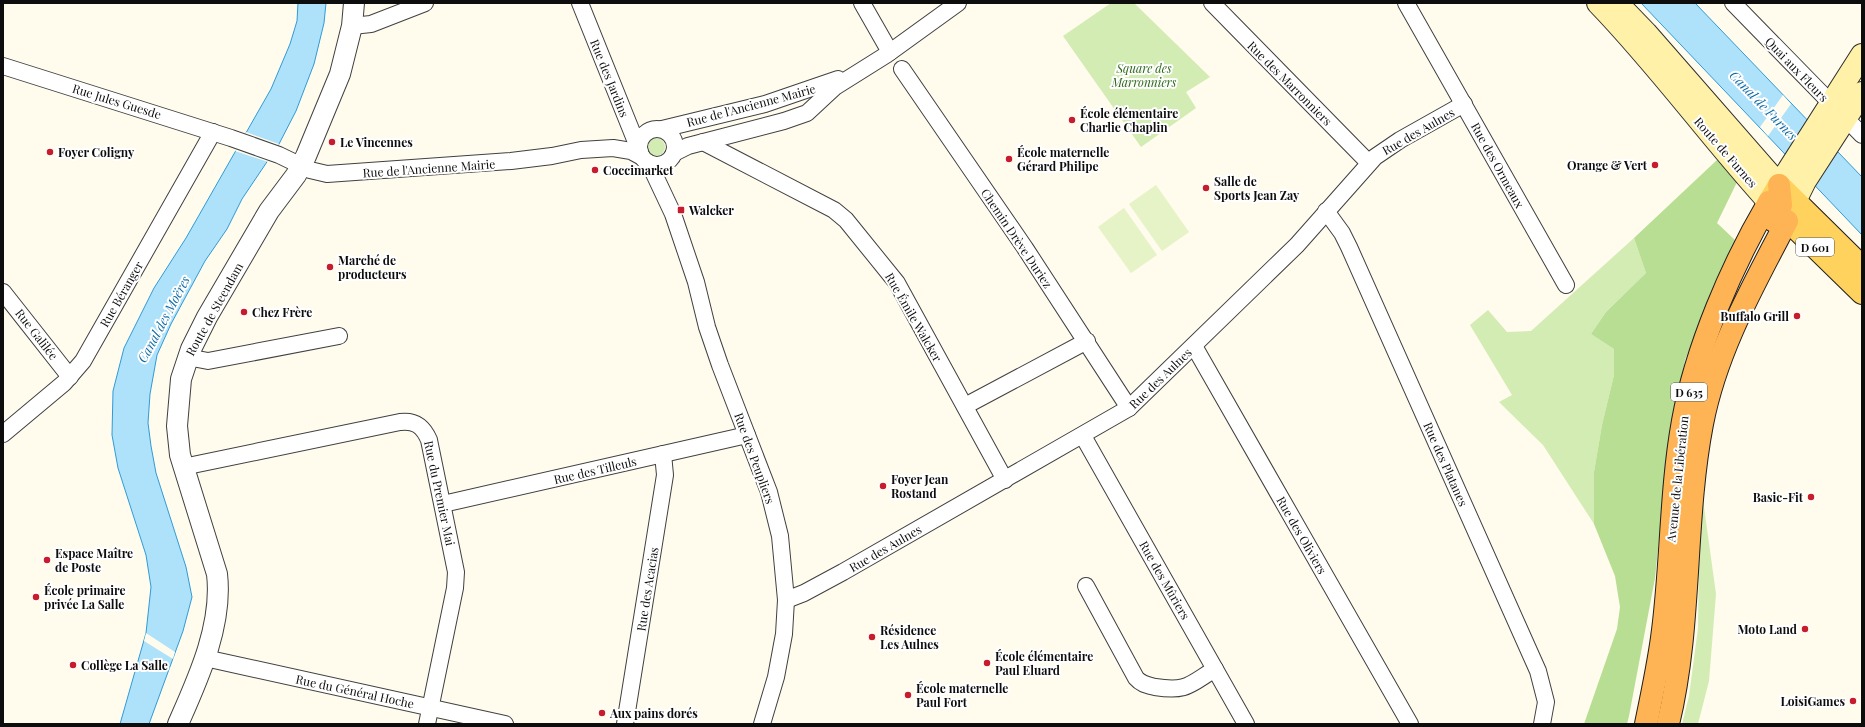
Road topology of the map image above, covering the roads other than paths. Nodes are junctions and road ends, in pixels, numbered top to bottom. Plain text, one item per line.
1 (354, 3) edge
2 (425, 3) edge
3 (580, 3) edge
4 (862, 3) edge
5 (958, 3) edge
6 (1212, 3) edge
7 (1406, 3) edge
8 (1598, 3) edge
9 (1617, 3) edge
10 (1733, 3) edge
11 (352, 26) junction
12 (890, 52) junction
13 (1862, 55) edge
14 (3, 66) edge
15 (902, 69) dead end
16 (862, 70) junction
17 (1862, 94) edge
18 (791, 96) junction
19 (1464, 104) junction
20 (1826, 111) junction
21 (799, 117) junction
22 (1840, 127) junction
23 (655, 130) junction
24 (213, 132) junction
25 (632, 134) junction
26 (1862, 135) edge
27 (231, 138) joint
28 (703, 142) junction
29 (581, 150) junction
30 (673, 156) junction
31 (643, 157) junction
32 (1369, 162) junction
33 (302, 166) junction
34 (1798, 173) junction
35 (667, 199) junction
36 (1782, 204) junction
37 (1326, 211) junction
38 (1862, 267) edge
39 (1566, 285) dead end
40 (3, 292) edge
41 (1862, 293) edge
42 (339, 336) dead end
43 (1087, 341) junction
44 (1194, 346) junction
45 (187, 357) junction
46 (70, 377) junction
47 (965, 406) junction
48 (1129, 408) junction
49 (3, 434) edge
50 (747, 435) junction
51 (1083, 436) junction
52 (663, 454) junction
53 (183, 467) junction
54 (1006, 480) junction
55 (442, 504) junction
56 (1086, 586) dead end
57 (1666, 596) junction
58 (786, 600) junction
59 (205, 658) junction
60 (1215, 670) junction
61 (431, 707) junction
62 (178, 724) edge
63 (427, 724) edge
64 (505, 724) edge
65 (624, 724) edge
66 (762, 724) edge
67 (1246, 724) edge
68 (1410, 724) edge
69 (1542, 724) edge
70 (1634, 724) edge
71 (1646, 724) edge
72 (1668, 724) edge

1 - 11 street, Route de Steendam
2 - 11 street
3 - 25 street, Rue des Jardins
4 - 12 street
5 - 12 street, Rue de l'Ancienne Mairie
6 - 32 street, Rue des Marronniers
7 - 19 street, Rue des Ormeaux
8 - 36 main road, Route de Furnes / D 601
9 - 36 main road, Route de Furnes / D 601
10 - 20 street, Quai aux Fleurs
11 - 33 street, Route de Steendam
12 - 16 street, Rue de l'Ancienne Mairie
13 - 20 main road, D 635
14 - 24 street, Rue Jules Guesde
15 - 43 street, Chemin Drève Duriez
16 - 18 street, Rue de l'Ancienne Mairie
16 - 21 street, Rue de l'Ancienne Mairie
17 - 22 main road, D 635
18 - 21 street
18 - 23 street, Rue de l'Ancienne Mairie
19 - 32 street, Rue des Aulnes
19 - 39 street, Rue des Ormeaux
20 - 22 street, Quai aux Fleurs
20 - 34 main road, D 635
21 - 28 street, Rue de l'Ancienne Mairie
22 - 26 street, Quai aux Fleurs
22 - 34 main road, D 635
23 - 25 street, Rue de l'Ancienne Mairie
23 - 30 street
23 - 31 street
24 - 27 street, Rue Jules Guesde
24 - 46 street, Rue Béranger
25 - 29 street, Rue de l'Ancienne Mairie
25 - 31 street, Rue des Jardins
27 - 33 street, Rue de l'Ancienne Mairie
28 - 30 street, Rue de l'Ancienne Mairie
28 - 47 street, Rue Émile Walcker
29 - 31 street, Rue de l'Ancienne Mairie
29 - 33 street, Rue de l'Ancienne Mairie
30 - 31 street
30 - 35 street, Rue des Peupliers
31 - 35 street, Rue des Peupliers
32 - 37 street, Rue des Aulnes
33 - 45 street, Route de Steendam
34 - 36 main road, D 635
35 - 50 street, Rue des Peupliers
36 - 38 main road, Route de Furnes / D 601
36 - 41 main road, Route de Furnes / D 601
36 - 57 highway, Avenue de la Libération / D 635
36 - 72 highway, Avenue de la Libération / D 635
37 - 44 street, Rue des Aulnes
37 - 69 street, Rue des Platanes
40 - 46 street, Rue Galilée
42 - 45 street
43 - 47 street
43 - 48 street, Chemin Drève Duriez
44 - 48 street, Rue des Aulnes
44 - 68 street, Rue des Oliviers
45 - 53 street, Route de Steendam
46 - 49 street, Rue Béranger
47 - 54 street, Rue Émile Walcker
48 - 51 street, Rue des Aulnes
50 - 52 street, Rue des Tilleuls
50 - 58 street, Rue des Peupliers
51 - 54 street, Rue des Aulnes
51 - 60 street, Rue des Mûriers
52 - 55 street, Rue des Tilleuls
52 - 65 street, Rue des Acacias
53 - 55 street, Rue du Premier Mai
53 - 59 street, Route de Steendam
54 - 58 street, Rue des Aulnes
55 - 61 street, Rue du Premier Mai
56 - 60 street
57 - 70 highway
57 - 71 highway, Avenue de la Libération / D 635
58 - 66 street, Rue des Peupliers
59 - 61 street, Rue du Général Hoche
59 - 62 street, Route de Steendam
60 - 67 street, Rue des Mûriers
61 - 63 street, Rue du Premier Mai
61 - 64 street, Rue du Général Hoche

